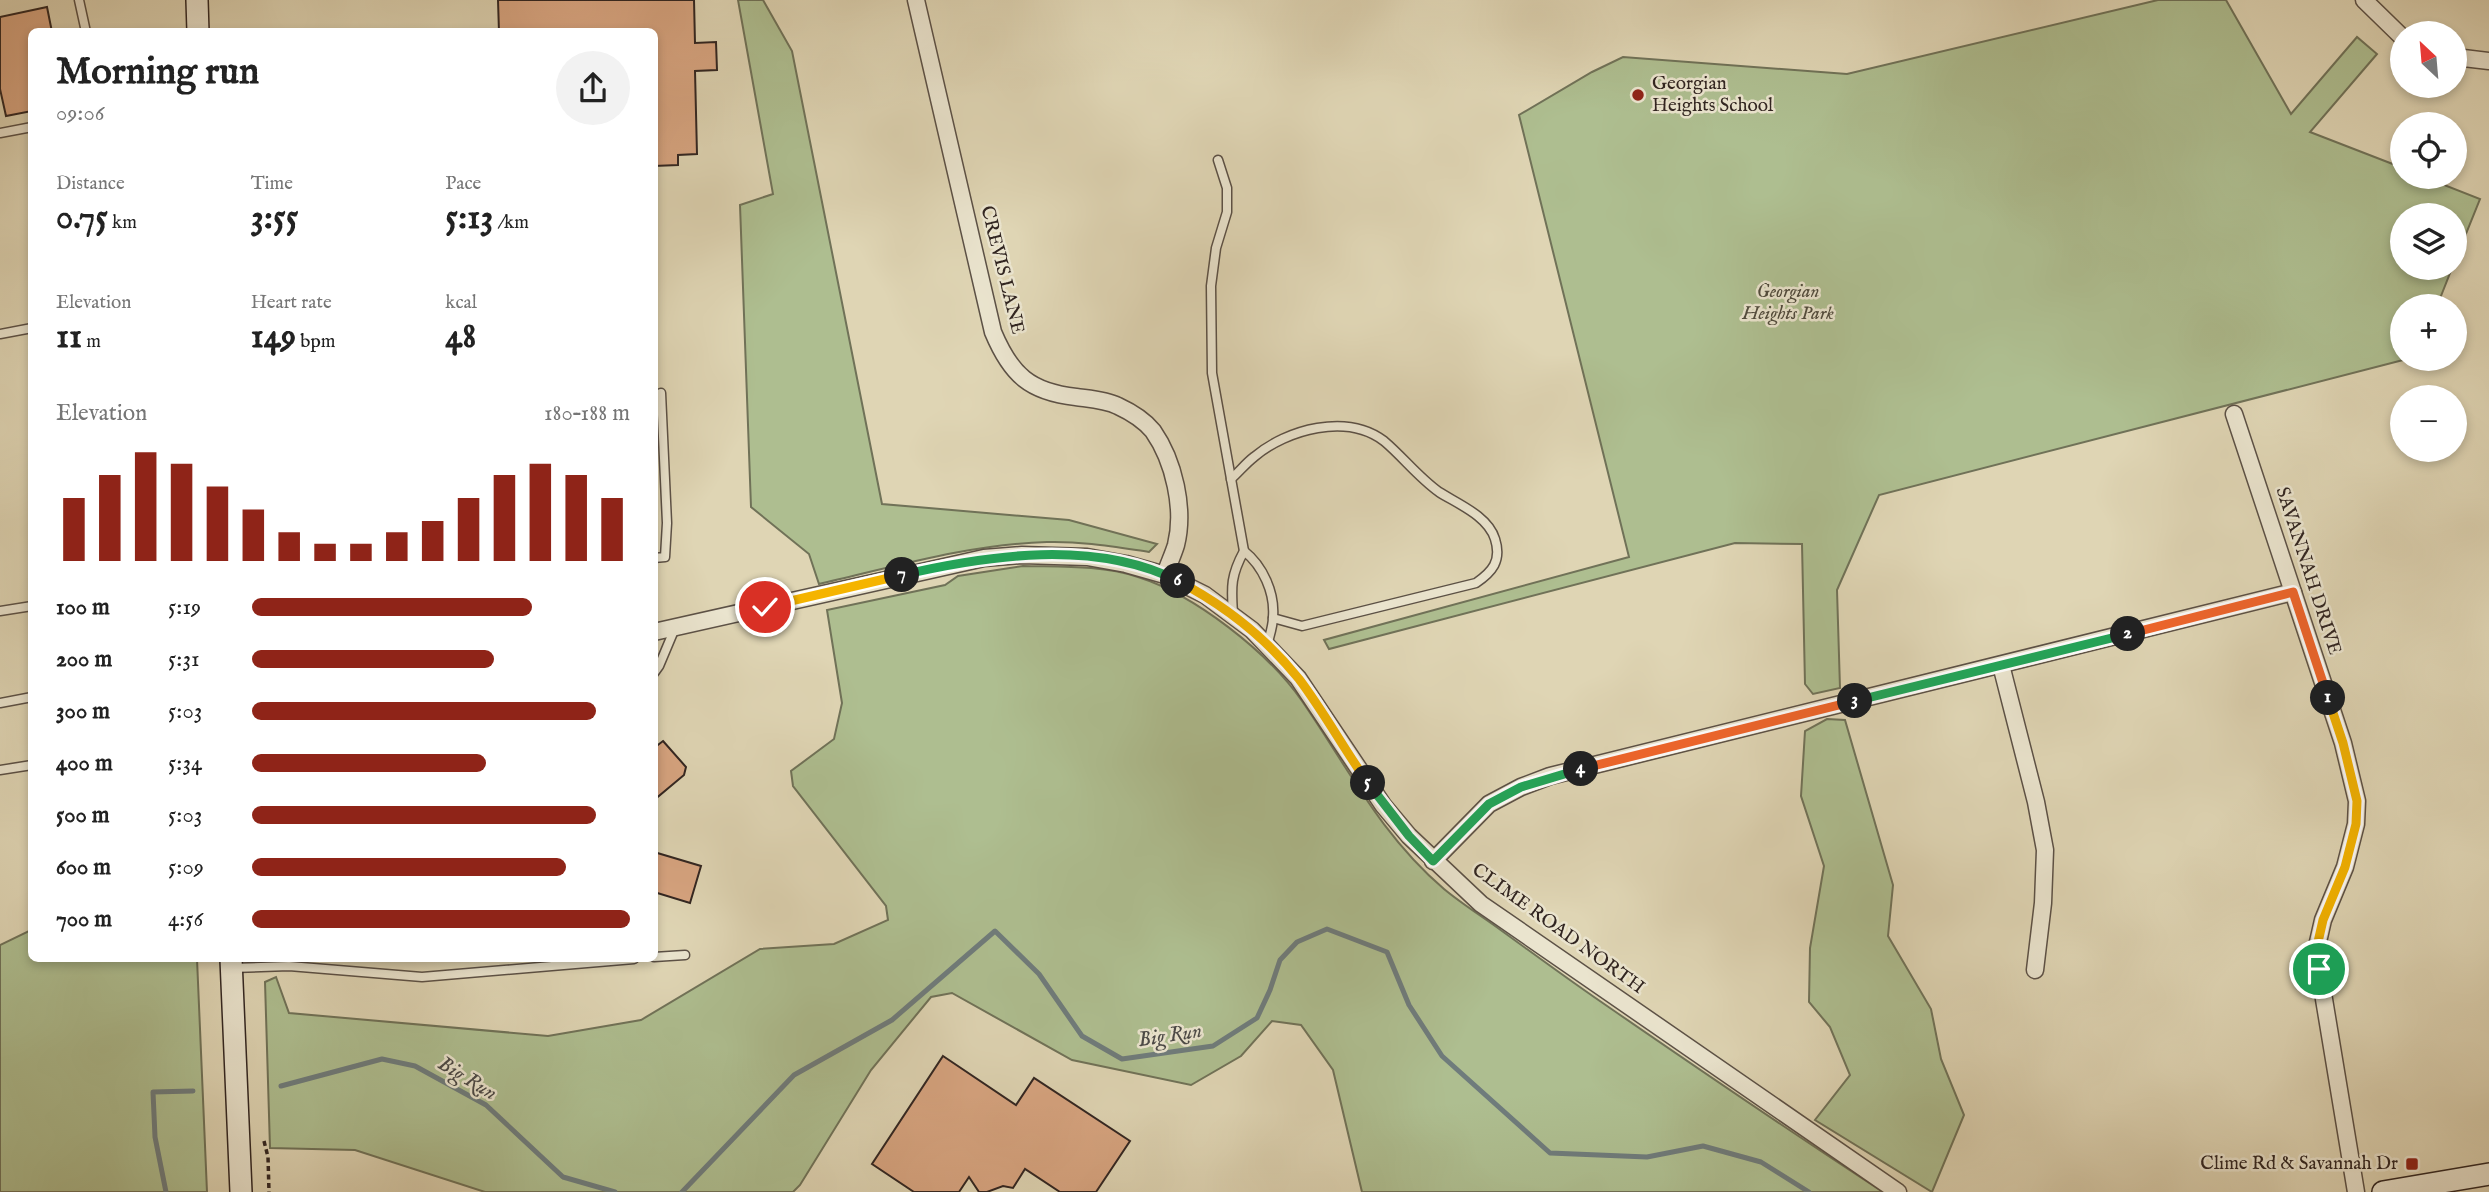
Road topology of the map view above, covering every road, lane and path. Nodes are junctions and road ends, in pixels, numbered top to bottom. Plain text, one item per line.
1 (79, 0) edge
2 (197, 0) edge
3 (916, 0) edge
4 (2364, 0) edge
5 (2390, 25) edge
6 (85, 28) edge
7 (198, 28) edge
8 (2468, 59) edge
9 (2489, 61) edge
10 (28, 128) edge
11 (0, 133) edge
12 (1218, 160) dead end
13 (28, 329) edge
14 (0, 334) edge
15 (661, 393) dead end
16 (2234, 414) dead end
17 (1231, 480) junction
18 (1244, 551) junction
19 (658, 558) edge
20 (1165, 575) junction
21 (2293, 592) junction
22 (28, 607) edge
23 (0, 611) edge
24 (1234, 616) junction
25 (1273, 618) junction
26 (675, 628) junction
27 (658, 631) edge
28 (1267, 646) junction
29 (2001, 665) junction
30 (658, 668) edge
31 (28, 698) edge
32 (0, 703) edge
33 (28, 766) edge
34 (0, 770) edge
35 (1433, 861) junction
36 (685, 955) dead end
37 (658, 957) edge
38 (597, 962) edge
39 (231, 963) edge
40 (2035, 970) dead end
41 (264, 1141) dead end
42 (2489, 1174) edge
43 (241, 1192) edge
44 (269, 1192) edge
45 (1899, 1192) edge
46 (2357, 1192) edge
47 (2383, 1192) edge

1 - 6 lane
2 - 7 main road
3 - 20 street, CREVIS LANE
4 - 5 street
8 - 9 street
10 - 11 lane
12 - 17 lane
13 - 14 lane
15 - 19 lane
16 - 21 street, SAVANNAH DRIVE
17 - 18 lane
17 - 25 lane
18 - 24 lane
18 - 25 lane
20 - 24 street, CLIME ROAD NORTH
20 - 26 street, CLIME ROAD NORTH
21 - 29 street
21 - 46 street, SAVANNAH DRIVE
22 - 23 lane
24 - 28 street, CLIME ROAD NORTH
25 - 28 lane
26 - 27 street, CLIME ROAD NORTH
26 - 30 lane
28 - 35 street, CLIME ROAD NORTH
29 - 35 street
29 - 40 street
31 - 32 lane
33 - 34 lane
35 - 45 street, CLIME ROAD NORTH
36 - 37 lane
38 - 39 lane
39 - 43 main road
41 - 44 path
42 - 47 main road

